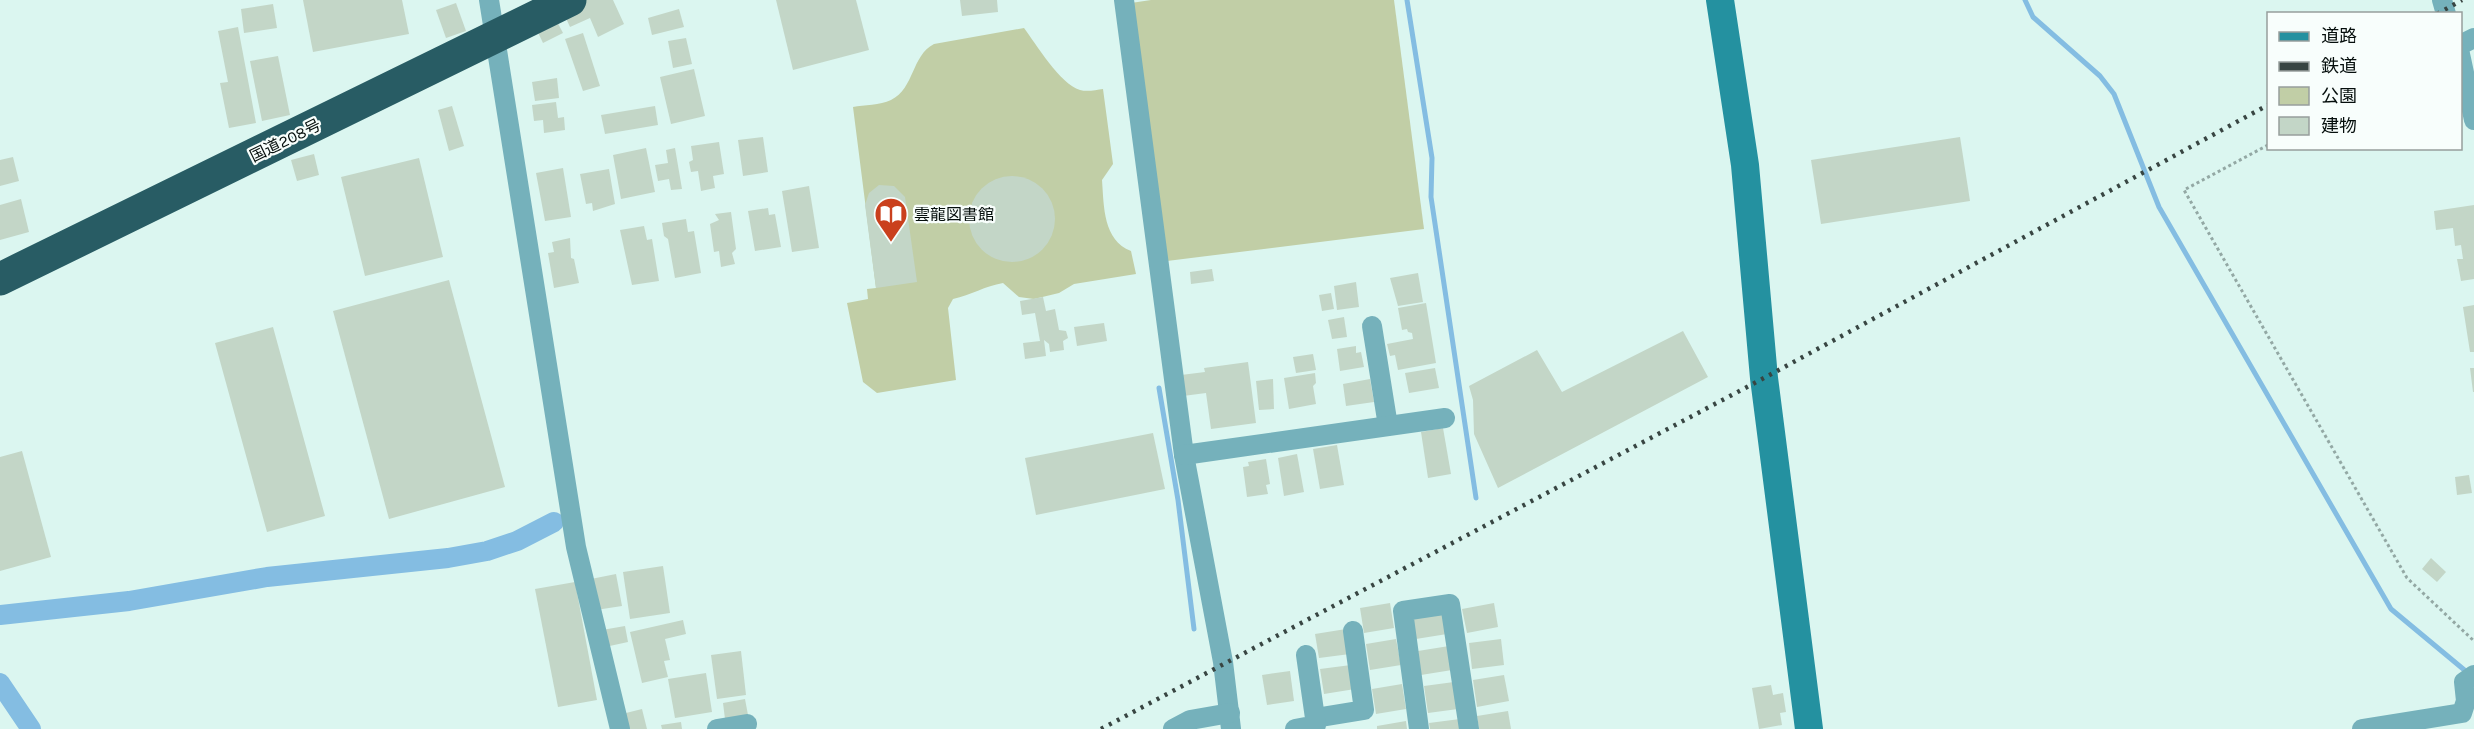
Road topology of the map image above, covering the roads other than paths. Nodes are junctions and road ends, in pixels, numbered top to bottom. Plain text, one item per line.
1 (489, 0) edge
2 (570, 0) edge
3 (1124, 0) edge
4 (1720, 0) edge
5 (497, 37) junction
6 (2462, 63) edge
7 (2474, 120) edge
8 (0, 279) edge
9 (1372, 326) dead end
10 (1445, 418) dead end
11 (1388, 426) junction
12 (1184, 455) junction
13 (1353, 631) dead end
14 (1306, 655) dead end
15 (2474, 675) edge
16 (1315, 718) junction
17 (1231, 721) edge
18 (747, 724) dead end
19 (2388, 727) edge
20 (620, 729) edge
21 (717, 729) edge
22 (1173, 729) edge
23 (1295, 729) edge
24 (1419, 729) edge
25 (1469, 729) edge
26 (1809, 729) edge
27 (2362, 729) edge

1 - 5 street
2 - 5 highway, 国道208号
3 - 12 street
4 - 26 street
5 - 8 highway, 国道208号
5 - 20 street
6 - 7 street
9 - 11 street
10 - 11 street
11 - 12 street
12 - 17 street
13 - 16 street
14 - 16 street
15 - 19 street
16 - 23 street
17 - 22 street
18 - 21 street
19 - 27 street
24 - 25 street

